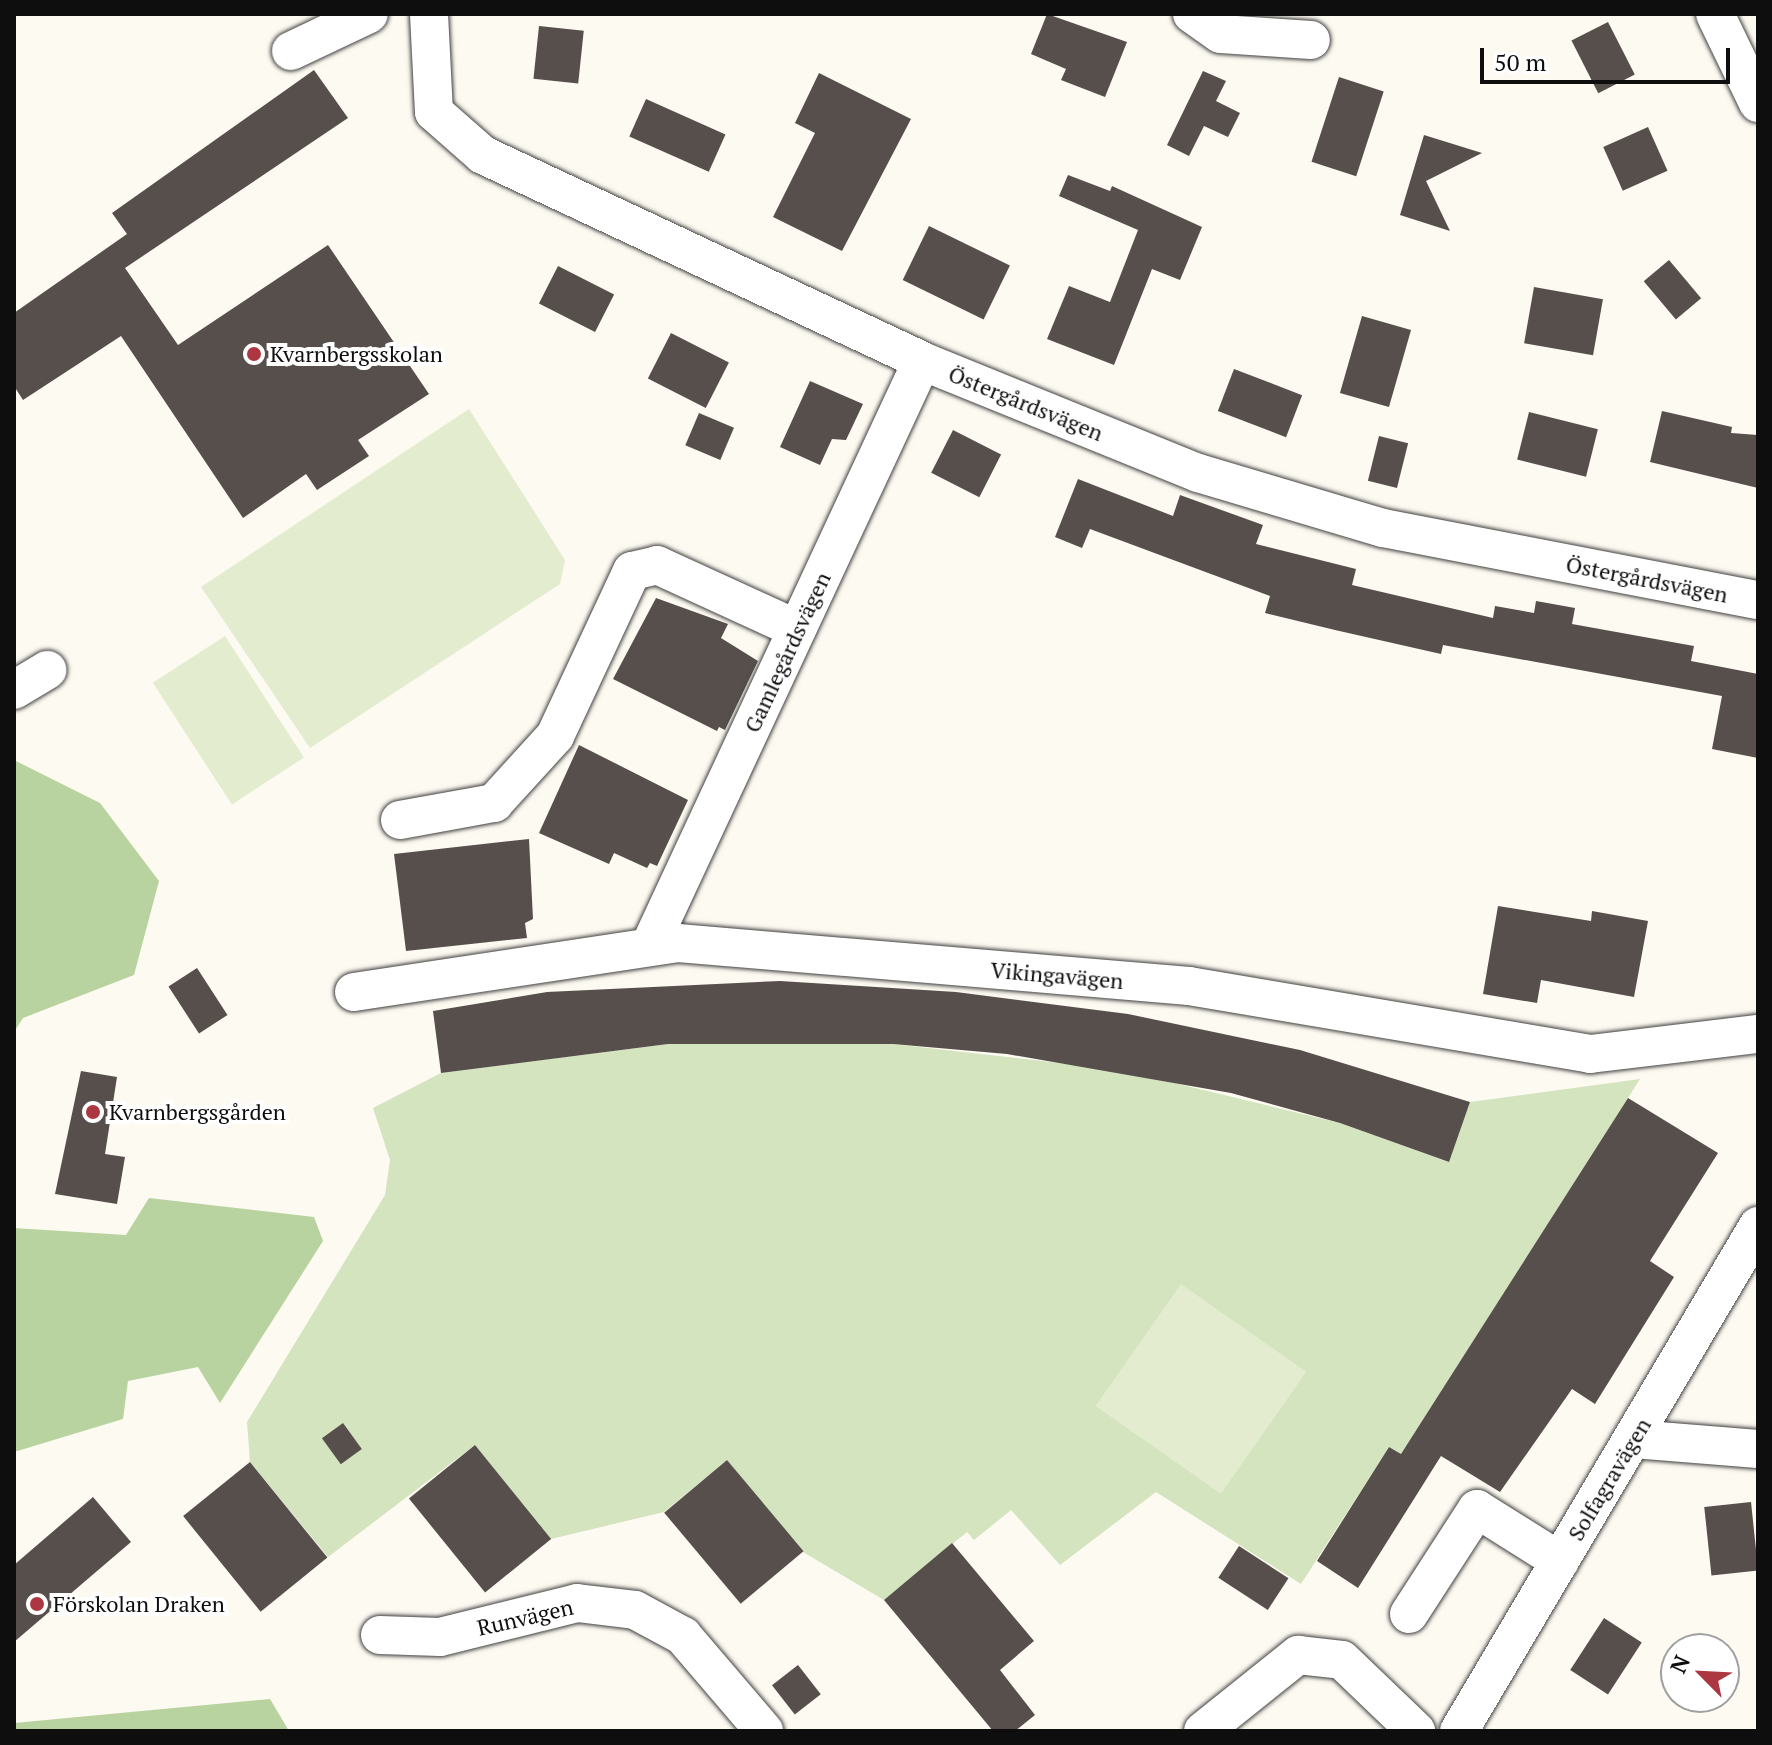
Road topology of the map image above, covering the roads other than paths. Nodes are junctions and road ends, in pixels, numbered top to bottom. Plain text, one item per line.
1 (369, 14) edge
2 (429, 14) edge
3 (1192, 14) edge
4 (1715, 14) edge
5 (1311, 40) dead end
6 (291, 51) dead end
7 (1758, 103) edge
8 (922, 361) junction
9 (1758, 600) edge
10 (797, 629) junction
11 (47, 670) dead end
12 (14, 690) edge
13 (400, 820) dead end
14 (651, 943) junction
15 (354, 992) dead end
16 (1758, 1034) edge
17 (1758, 1226) edge
18 (1634, 1439) junction
19 (1758, 1449) edge
20 (1560, 1561) junction
21 (1409, 1614) dead end
22 (380, 1635) dead end
23 (764, 1731) edge
24 (1203, 1731) edge
25 (1416, 1731) edge
26 (1459, 1731) edge

1 - 6 street
2 - 8 street, Östergårdsvägen
3 - 5 street
4 - 7 street
8 - 9 street, Östergårdsvägen
8 - 10 street, Gamlegårdsvägen
10 - 13 street
10 - 14 street, Gamlegårdsvägen
11 - 12 street
14 - 15 street, Vikingavägen
14 - 16 street, Vikingavägen
17 - 18 street, Solfagravägen
18 - 19 street
18 - 20 street, Solfagravägen
20 - 21 street
20 - 26 street, Solfagravägen
22 - 23 street, Runvägen
24 - 25 street

